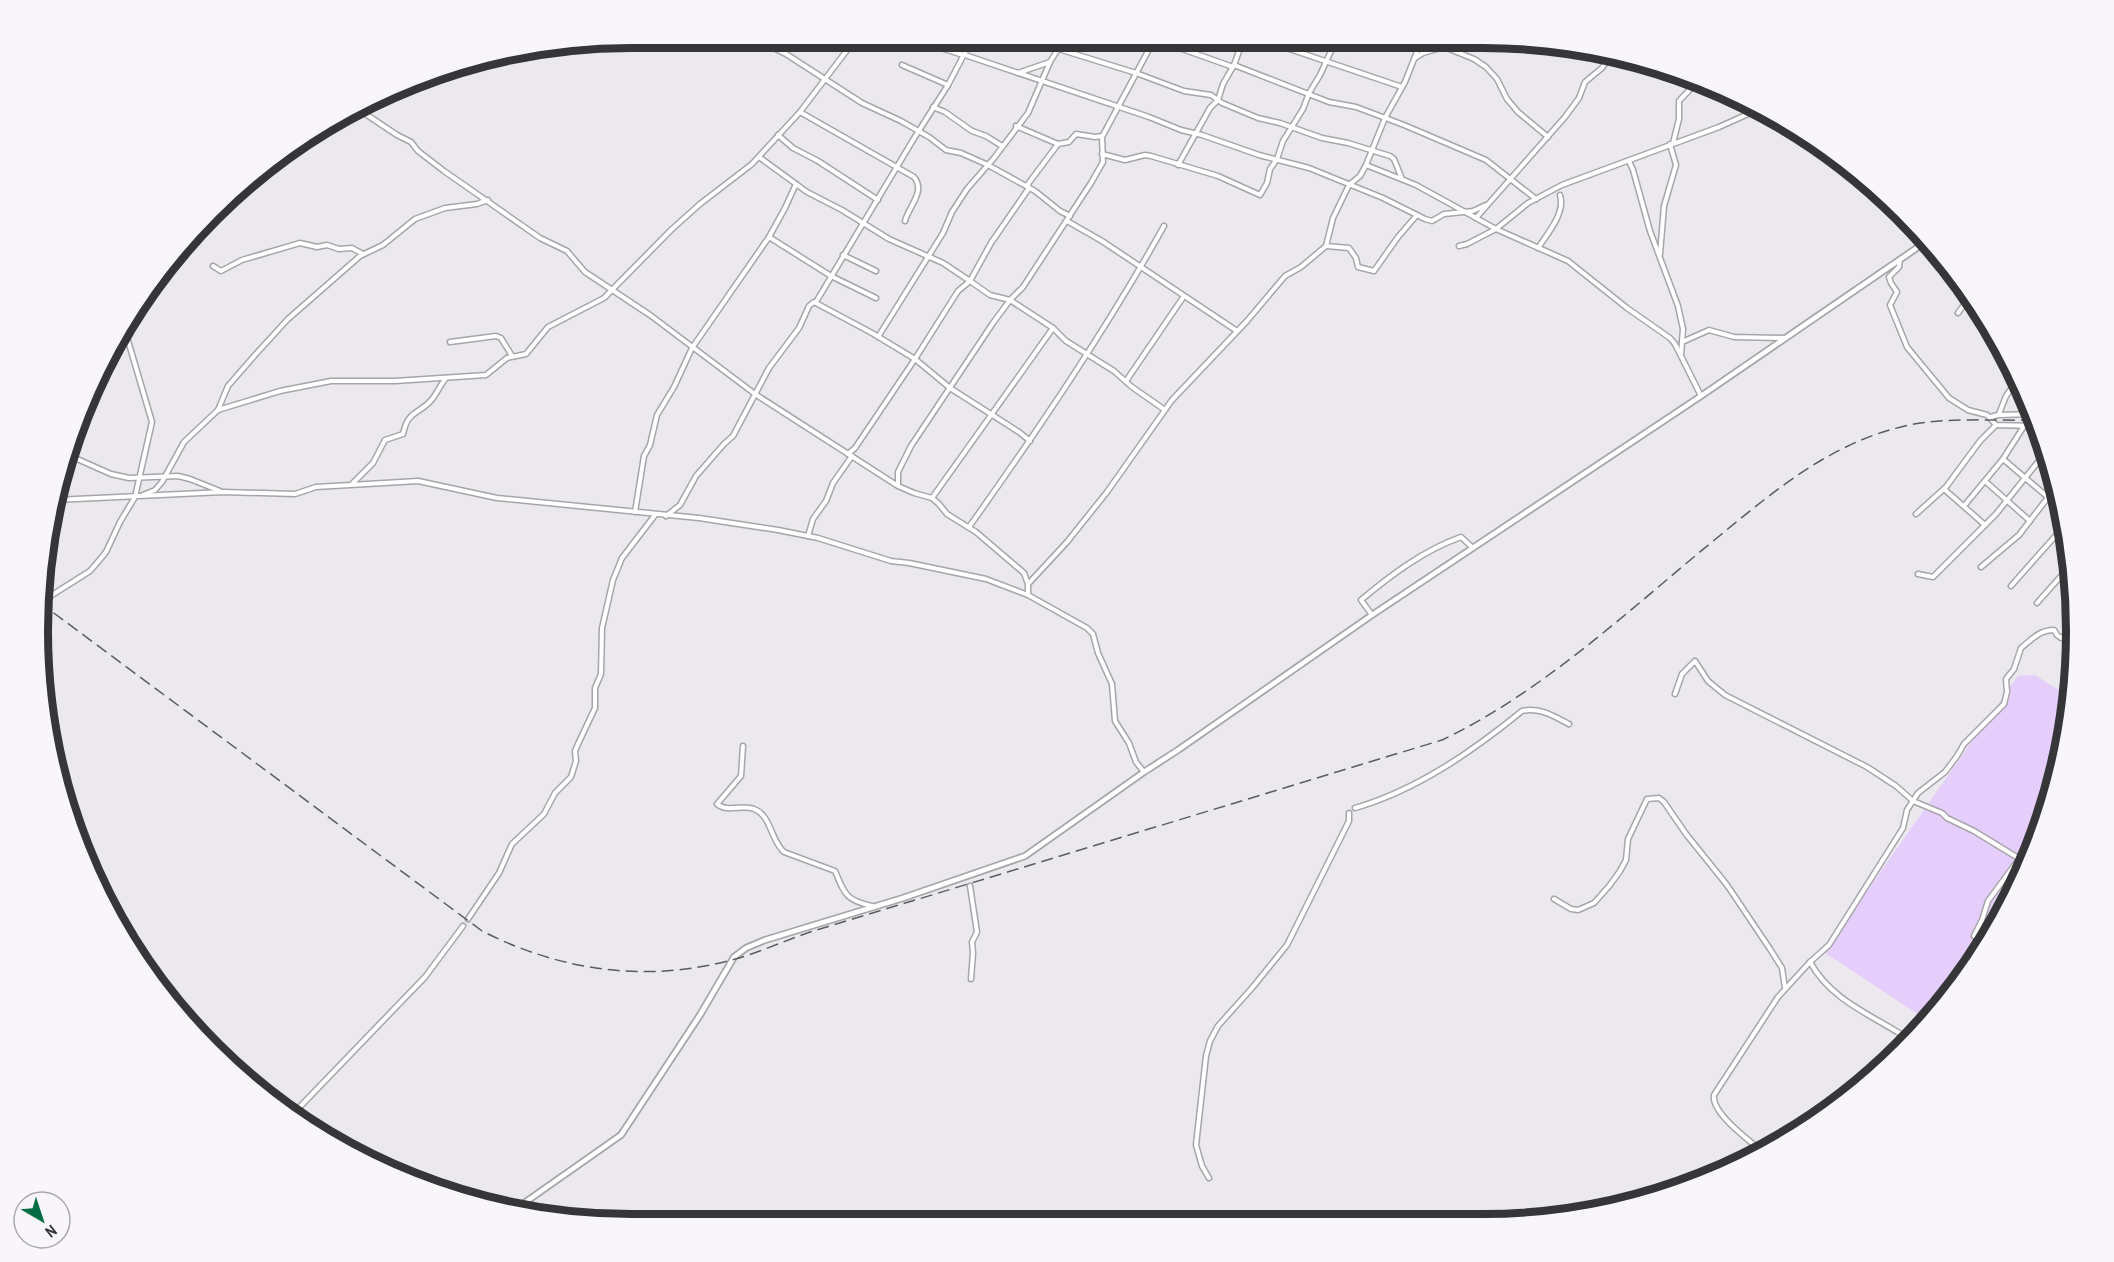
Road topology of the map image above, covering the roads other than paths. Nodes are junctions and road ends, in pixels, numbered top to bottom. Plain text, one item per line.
1 (774, 48) edge
2 (849, 48) edge
3 (942, 48) edge
4 (968, 48) edge
5 (1055, 48) edge
6 (1150, 48) edge
7 (1179, 48) edge
8 (1240, 48) edge
9 (1287, 48) edge
10 (1332, 48) edge
11 (1411, 48) edge
12 (1058, 49) junction
13 (1416, 50) joint
14 (964, 55) junction
15 (1413, 59) junction
16 (1326, 61) junction
17 (1606, 61) edge
18 (1050, 62) junction
19 (902, 65) dead end
20 (1234, 66) junction
21 (1136, 73) junction
22 (1018, 74) junction
23 (825, 81) junction
24 (1042, 82) junction
25 (948, 85) junction
26 (1402, 87) junction
27 (1692, 87) edge
28 (1309, 93) junction
29 (1218, 100) junction
30 (1118, 106) junction
31 (933, 108) junction
32 (800, 112) junction
33 (364, 113) edge
34 (1750, 113) edge
35 (1385, 118) junction
36 (1016, 126) junction
37 (1291, 128) junction
38 (919, 131) junction
39 (1196, 134) junction
40 (778, 135) junction
41 (1103, 136) junction
42 (1548, 137) junction
43 (1672, 143) junction
44 (1058, 144) junction
45 (1002, 146) junction
46 (1372, 150) junction
47 (1102, 154) junction
48 (759, 157) junction
49 (1277, 159) junction
50 (1629, 161) junction
51 (988, 165) junction
52 (1178, 165) junction
53 (1366, 165) junction
54 (898, 166) junction
55 (1510, 178) junction
56 (1402, 179) junction
57 (796, 184) junction
58 (1349, 185) junction
59 (1029, 188) junction
60 (1560, 195) dead end
61 (1536, 199) junction
62 (488, 200) junction
63 (878, 200) junction
64 (1486, 204) junction
65 (1464, 212) junction
66 (1417, 215) junction
67 (1070, 216) junction
68 (1476, 218) junction
69 (1067, 220) junction
70 (905, 221) dead end
71 (863, 222) junction
72 (1164, 226) dead end
73 (1496, 229) junction
74 (769, 237) junction
75 (1326, 246) junction
76 (1459, 246) dead end
77 (1920, 246) edge
78 (1538, 248) junction
79 (364, 254) junction
80 (843, 255) junction
81 (1660, 255) junction
82 (927, 257) junction
83 (1900, 260) junction
84 (213, 266) dead end
85 (1141, 267) junction
86 (876, 271) dead end
87 (831, 276) junction
88 (970, 280) junction
89 (613, 291) junction
90 (1184, 296) junction
91 (876, 298) dead end
92 (1010, 300) junction
93 (816, 302) junction
94 (1965, 303) edge
95 (1958, 313) dead end
96 (1053, 328) junction
97 (1237, 331) junction
98 (127, 337) edge
99 (878, 337) junction
100 (1785, 338) junction
101 (450, 342) dead end
102 (1681, 342) junction
103 (692, 348) junction
104 (1086, 354) junction
105 (512, 356) junction
106 (1681, 356) junction
107 (915, 359) junction
108 (448, 376) junction
109 (1126, 381) junction
110 (2012, 387) edge
111 (950, 388) junction
112 (755, 394) junction
113 (1701, 396) junction
114 (218, 410) junction
115 (1165, 410) junction
116 (2024, 414) edge
117 (991, 415) junction
118 (1998, 415) junction
119 (1990, 417) junction
120 (1996, 425) junction
121 (2024, 426) junction
122 (2028, 426) edge
123 (1030, 441) junction
124 (850, 455) junction
125 (75, 458) edge
126 (2003, 459) junction
127 (2040, 460) edge
128 (168, 476) junction
129 (140, 477) junction
130 (2026, 479) junction
131 (1985, 481) junction
132 (351, 484) junction
133 (898, 486) junction
134 (1944, 489) junction
135 (223, 492) junction
136 (135, 496) junction
137 (2050, 496) edge
138 (932, 498) junction
139 (2048, 498) junction
140 (63, 500) edge
141 (2051, 500) edge
142 (2007, 501) junction
143 (1964, 506) junction
144 (635, 512) junction
145 (1916, 514) dead end
146 (655, 515) junction
147 (666, 516) junction
148 (2030, 520) junction
149 (1985, 525) junction
150 (969, 527) junction
151 (2058, 533) edge
152 (808, 537) junction
153 (1473, 548) junction
154 (1981, 567) dead end
155 (1918, 574) dead end
156 (2063, 574) edge
157 (1028, 584) junction
158 (2011, 586) dead end
159 (1028, 595) junction
160 (49, 599) edge
161 (2037, 603) dead end
162 (1372, 615) junction
163 (2066, 635) edge
164 (1676, 694) dead end
165 (1569, 724) dead end
166 (743, 746) dead end
167 (1144, 772) junction
168 (1913, 801) junction
169 (1355, 808) dead end
170 (1349, 813) dead end
171 (2019, 859) joint
172 (970, 886) dead end
173 (1554, 899) dead end
174 (872, 906) junction
175 (468, 919) dead end
176 (463, 926) dead end
177 (1974, 936) dead end
178 (1810, 962) junction
179 (971, 979) dead end
180 (1785, 988) junction
181 (1903, 1034) edge
182 (297, 1109) edge
183 (1756, 1146) edge
184 (1209, 1178) dead end
185 (523, 1204) edge

1 - 23 street
2 - 23 street
3 - 14 street
4 - 14 street
5 - 12 street
6 - 21 street
7 - 20 street
8 - 20 street
9 - 16 street
10 - 16 street
11 - 13 street
12 - 18 street
12 - 21 street
13 - 15 street
14 - 22 street
14 - 25 street
15 - 26 street
15 - 42 street
16 - 26 street
16 - 28 street
17 - 42 street
18 - 22 street
18 - 24 street
19 - 25 street
20 - 28 street
20 - 29 street
21 - 29 street
21 - 30 street
22 - 24 street
23 - 32 street
23 - 38 street
24 - 30 street
24 - 36 street
25 - 31 street
26 - 35 street
27 - 43 street
28 - 35 street
28 - 37 street
29 - 37 street
29 - 39 street
30 - 39 street
30 - 41 street
31 - 38 street
31 - 45 street
32 - 40 street
32 - 54 street
33 - 62 street
34 - 43 street
35 - 46 street
35 - 55 street
36 - 44 street
36 - 45 street
37 - 46 street
37 - 49 street
38 - 51 street
38 - 54 street
39 - 49 street
39 - 52 street
40 - 48 street
40 - 63 street
41 - 44 street
41 - 47 street
42 - 55 street
43 - 50 street
43 - 81 street
44 - 59 street
45 - 51 street
46 - 53 street
46 - 56 street
47 - 52 street
47 - 67 street
48 - 57 street
48 - 89 street
49 - 52 street
49 - 58 street
50 - 61 street
50 - 81 street
51 - 59 street
51 - 82 street
53 - 56 street
53 - 58 street
54 - 63 street
54 - 70 street
55 - 61 street
55 - 64 street
56 - 65 street
57 - 71 street
57 - 74 street
58 - 66 street
58 - 75 street
59 - 67 street
59 - 88 street
60 - 78 street
61 - 73 street
62 - 79 street
62 - 89 street
63 - 71 street
64 - 65 street
64 - 68 street
65 - 66 street
65 - 68 street
66 - 75 street
67 - 69 street
68 - 73 street
69 - 85 street
69 - 92 street
71 - 80 street
71 - 82 street
72 - 85 street
73 - 76 street
73 - 78 street
74 - 87 street
74 - 103 street
75 - 97 street
77 - 83 street
78 - 106 street
79 - 84 street
79 - 114 street
80 - 86 street
80 - 87 street
81 - 102 street
82 - 88 street
82 - 99 street
83 - 100 street
83 - 119 street
85 - 90 street
85 - 104 street
87 - 91 street
87 - 93 street
88 - 92 street
88 - 107 street
89 - 103 street
89 - 105 street
90 - 97 street
90 - 109 street
92 - 96 street
92 - 111 street
93 - 99 street
93 - 112 street
94 - 95 street
96 - 104 street
96 - 117 street
97 - 115 street
98 - 129 street
99 - 107 street
100 - 102 street
100 - 113 street
101 - 105 street
102 - 106 street
103 - 112 street
103 - 144 street
104 - 109 street
104 - 123 street
105 - 108 street
106 - 113 street
107 - 111 street
107 - 124 street
108 - 114 street
108 - 132 street
109 - 115 street
110 - 118 street
111 - 117 street
111 - 133 street
112 - 124 street
112 - 147 street
113 - 153 street
114 - 128 street
115 - 157 street
116 - 118 street
117 - 123 street
117 - 138 street
118 - 119 street
119 - 120 street
120 - 121 street
120 - 134 street
121 - 122 street
121 - 126 street
123 - 150 street
124 - 133 street
124 - 152 street
125 - 129 street
126 - 130 street
126 - 131 street
127 - 130 street
128 - 129 street
128 - 135 street
128 - 136 street
129 - 136 street
130 - 139 street
130 - 142 street
131 - 142 street
131 - 143 street
132 - 135 street
132 - 144 street
133 - 138 street
134 - 143 street
134 - 145 street
135 - 136 street
136 - 140 street
136 - 160 street
137 - 139 street
138 - 150 street
139 - 141 street
139 - 148 street
142 - 148 street
142 - 149 street
143 - 149 street
144 - 146 street
146 - 147 street
146 - 175 street
147 - 152 street
148 - 154 street
149 - 155 street
150 - 157 street
151 - 158 street
152 - 159 street
153 - 162 street
153 - 162 street
156 - 161 street
157 - 159 street
159 - 167 street
162 - 167 street
163 - 168 street
164 - 168 street
165 - 169 street
166 - 174 street
167 - 174 street
168 - 171 street
168 - 178 street
170 - 184 street
171 - 177 street
172 - 179 street
173 - 180 street
174 - 185 street
176 - 182 street
178 - 180 street
178 - 181 street
180 - 183 street

